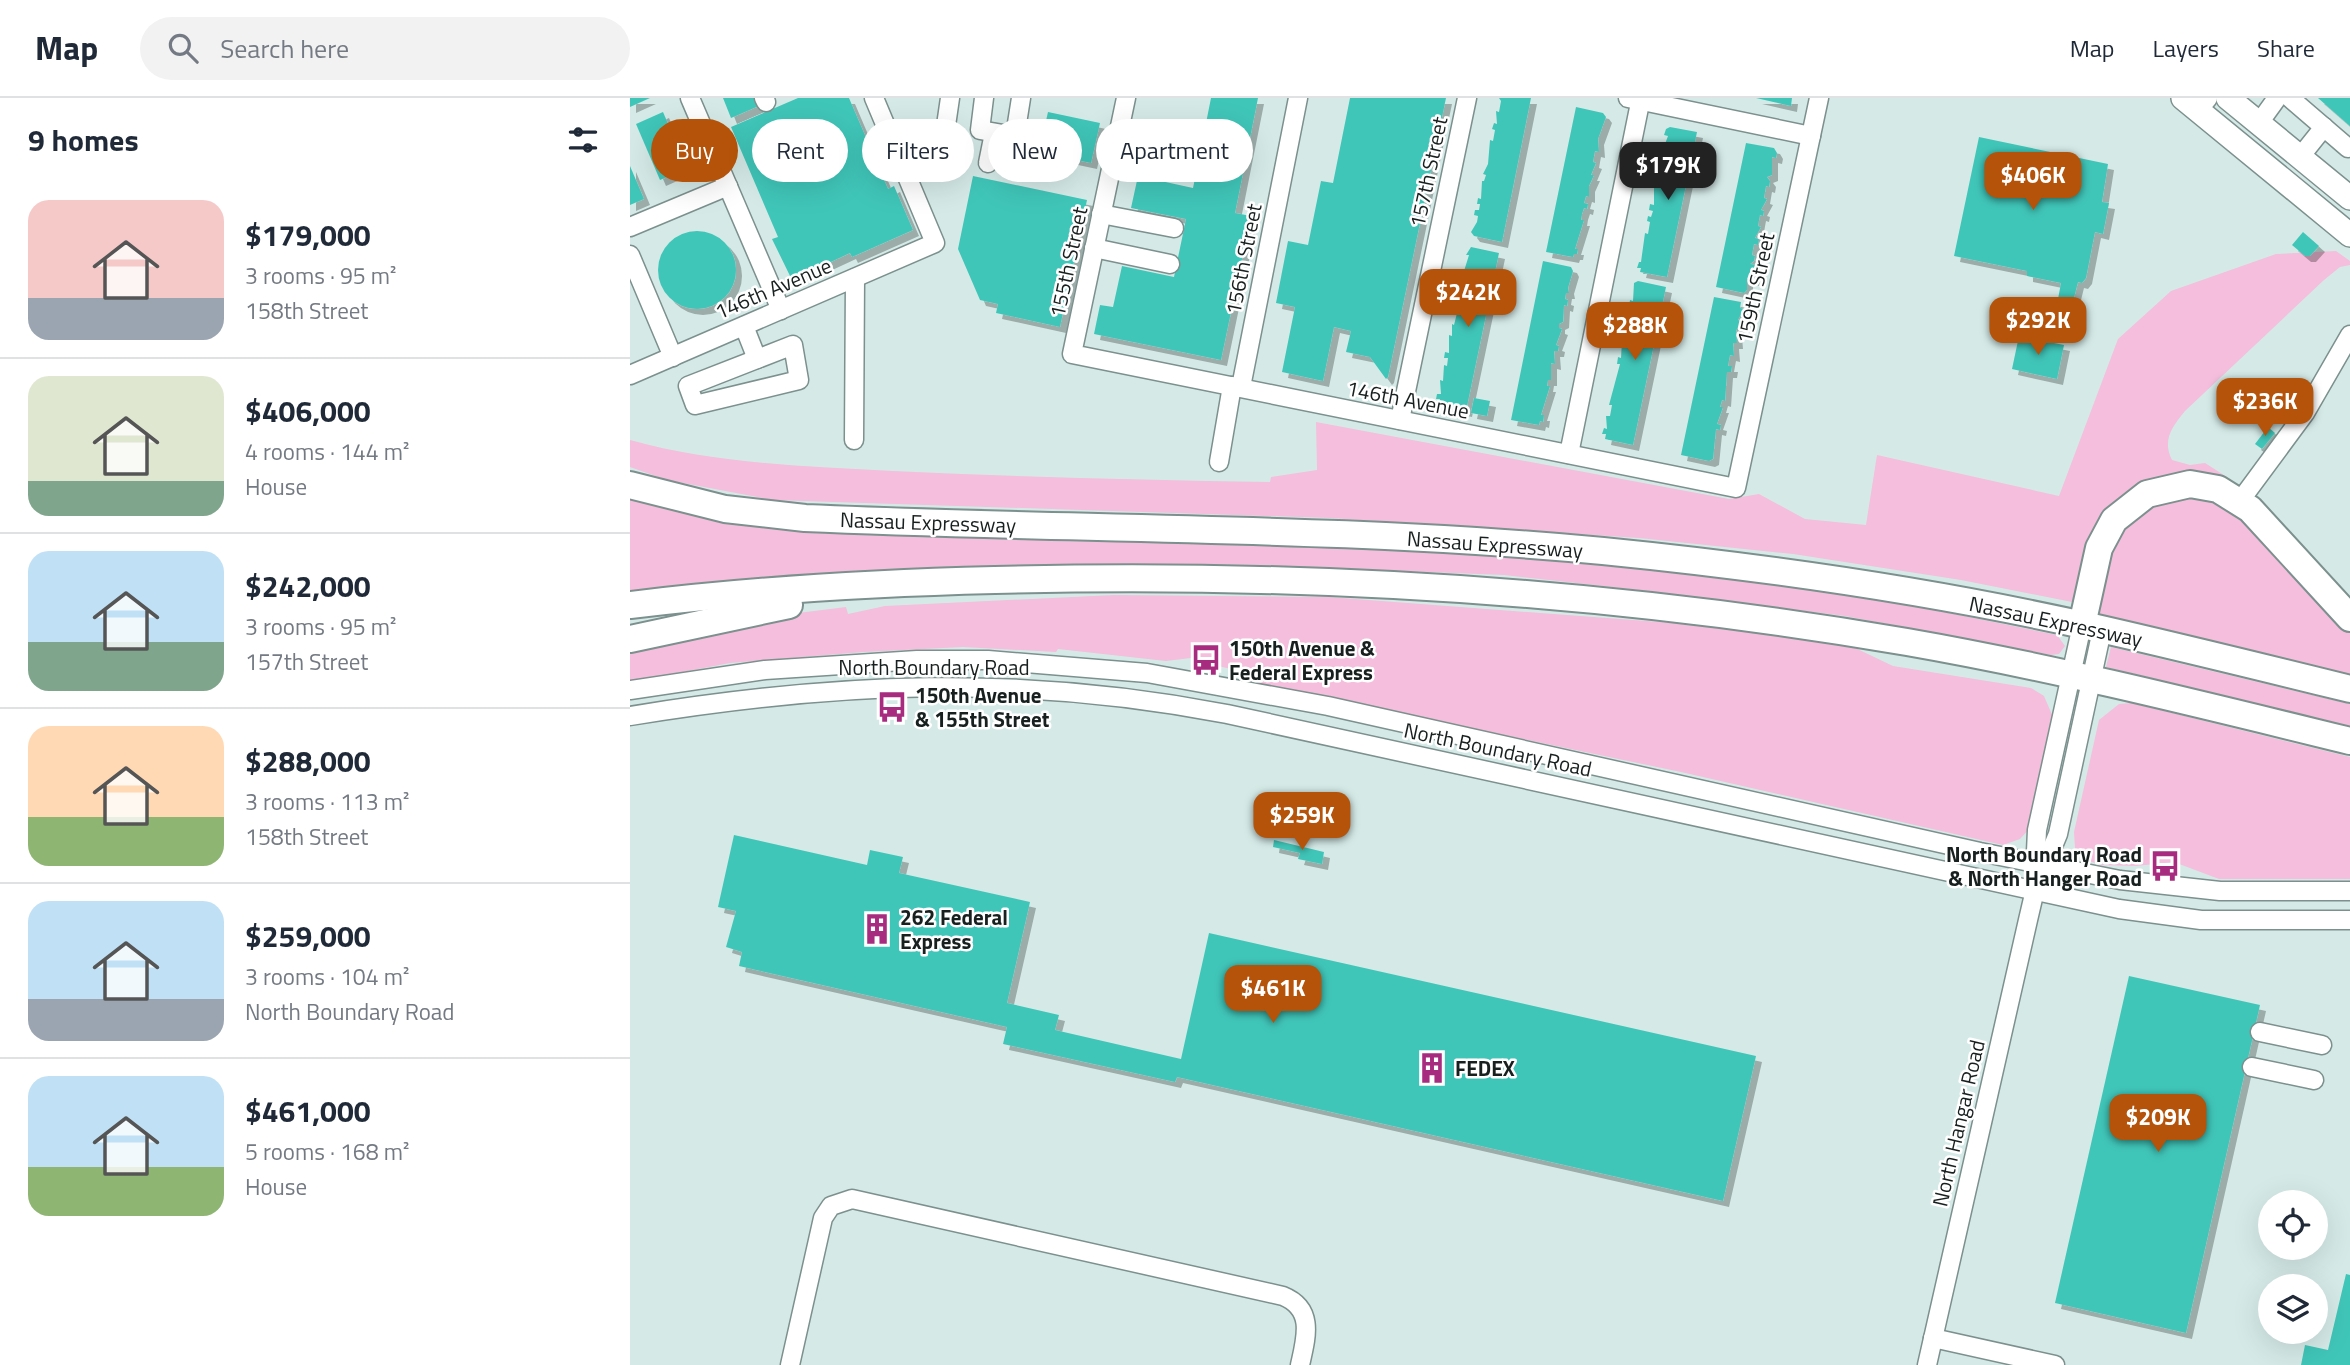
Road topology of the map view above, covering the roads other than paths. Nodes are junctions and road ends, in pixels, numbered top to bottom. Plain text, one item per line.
1 (690, 98) edge
2 (874, 98) edge
3 (950, 98) edge
4 (984, 98) edge
5 (1021, 98) edge
6 (1126, 98) edge
7 (1298, 98) edge
8 (1467, 98) edge
9 (1819, 98) edge
10 (2228, 98) edge
11 (2277, 98) edge
12 (2291, 98) edge
13 (1637, 99) edge
14 (2197, 102) edge
15 (947, 119) edge
16 (1018, 119) edge
17 (1122, 119) edge
18 (2259, 123) junction
19 (2324, 127) junction
20 (988, 131) edge
21 (1811, 136) junction
22 (2348, 148) dead end
23 (2300, 157) junction
24 (1108, 182) edge
25 (728, 187) junction
26 (2349, 196) edge
27 (1101, 214) junction
28 (630, 227) edge
29 (1174, 228) dead end
30 (2350, 235) edge
31 (1094, 248) junction
32 (630, 255) edge
33 (1170, 264) dead end
34 (855, 278) junction
35 (781, 310) junction
36 (744, 326) junction
37 (2350, 335) edge
38 (1072, 354) joint
39 (673, 357) junction
40 (757, 359) junction
41 (630, 375) edge
42 (1237, 387) junction
43 (1400, 420) junction
44 (853, 440) dead end
45 (1569, 454) junction
46 (1219, 462) dead end
47 (630, 485) edge
48 (1735, 488) joint
49 (2240, 501) junction
50 (996, 580) junction
51 (630, 605) edge
52 (2350, 618) edge
53 (2092, 627) junction
54 (630, 639) edge
55 (2082, 676) junction
56 (2350, 689) edge
57 (630, 690) edge
58 (630, 716) edge
59 (2350, 741) edge
60 (2040, 864) junction
61 (2035, 890) junction
62 (2350, 891) edge
63 (2350, 920) edge
64 (2260, 1032) dead end
65 (2322, 1045) dead end
66 (2252, 1067) dead end
67 (2314, 1080) dead end
68 (1933, 1338) junction
69 (790, 1365) edge
70 (1300, 1365) edge
71 (1927, 1365) edge
72 (2054, 1365) edge

1 - 25 street
2 - 34 street, 146th Avenue
3 - 15 street
4 - 20 street
5 - 16 street
6 - 17 street, 155th Street
7 - 42 street, 156th Street
8 - 43 street, 157th Street
9 - 21 street, 159th Street
10 - 18 main road
11 - 18 street
12 - 19 street
13 - 21 street
13 - 45 street
14 - 30 main road
18 - 23 main road
19 - 22 street
19 - 23 street
21 - 48 street, 159th Street
23 - 26 main road
24 - 27 street, 155th Street
25 - 28 street
25 - 35 street
27 - 29 street
27 - 31 street, 155th Street
31 - 33 street
31 - 38 street, 155th Street
32 - 39 street
34 - 35 street, 146th Avenue
34 - 44 street
35 - 36 street, 146th Avenue
36 - 39 street, 146th Avenue
36 - 40 street
37 - 49 street
38 - 42 street, 146th Avenue
39 - 41 street, 146th Avenue
40 - 40 street
42 - 43 street, 146th Avenue
42 - 46 street, 156th Street
43 - 45 street, 146th Avenue
45 - 48 street, 146th Avenue
47 - 53 highway, Nassau Expressway
49 - 52 highway
49 - 53 highway
50 - 51 highway
50 - 54 highway
50 - 55 highway
53 - 55 street, North Hangar Road
53 - 56 highway, Nassau Expressway
55 - 59 highway
55 - 60 street, North Hangar Road
57 - 60 street, North Boundary Road
58 - 61 street, North Boundary Road
60 - 61 street, North Hangar Road
60 - 62 street, North Boundary Road
61 - 63 street, North Boundary Road
61 - 68 street, North Hangar Road
64 - 65 street
66 - 67 street
68 - 71 street, North Hangar Road
68 - 72 street
69 - 70 street

